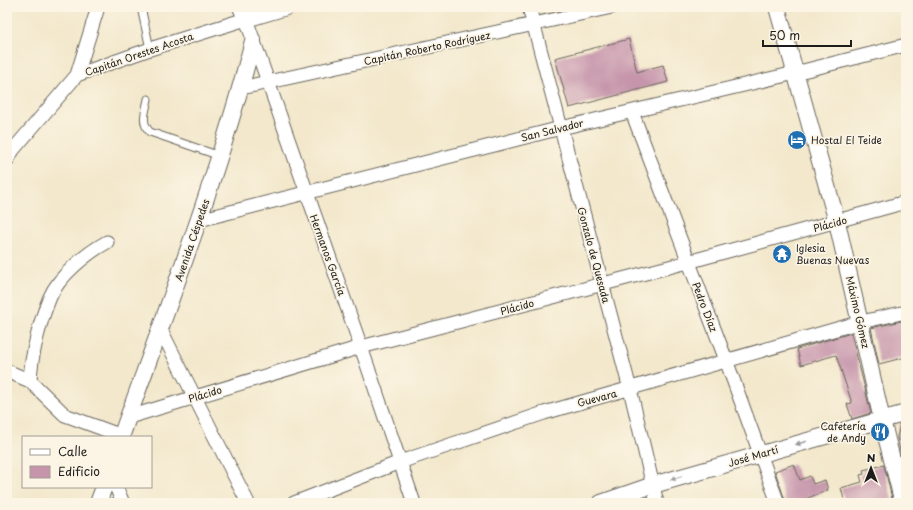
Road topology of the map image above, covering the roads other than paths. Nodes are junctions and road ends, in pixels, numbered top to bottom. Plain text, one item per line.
1 (98, 7) edge
2 (141, 7) edge
3 (286, 7) edge
4 (529, 7) edge
5 (609, 7) edge
6 (777, 7) edge
7 (244, 13) edge
8 (534, 25) junction
9 (253, 40) junction
10 (906, 45) edge
11 (150, 49) junction
12 (795, 73) junction
13 (77, 75) junction
14 (269, 82) junction
15 (241, 88) junction
16 (148, 99) dead end
17 (632, 112) junction
18 (561, 128) junction
19 (220, 156) junction
20 (7, 162) edge
21 (306, 192) junction
22 (906, 202) edge
23 (199, 220) junction
24 (837, 222) junction
25 (107, 242) dead end
26 (688, 262) junction
27 (602, 284) junction
28 (906, 312) edge
29 (861, 322) junction
30 (161, 330) junction
31 (361, 347) junction
32 (726, 360) junction
33 (7, 371) edge
34 (30, 381) junction
35 (630, 389) junction
36 (195, 397) junction
37 (906, 413) edge
38 (129, 417) junction
39 (882, 420) junction
40 (122, 436) edge
41 (759, 455) junction
42 (400, 462) junction
43 (653, 485) junction
44 (104, 488) edge
45 (116, 488) edge
46 (98, 503) edge
47 (123, 503) edge
48 (248, 503) edge
49 (294, 503) edge
50 (414, 503) edge
51 (601, 503) edge
52 (657, 503) edge
53 (778, 503) edge
54 (903, 503) edge

1 - 13 street
2 - 11 lane
3 - 7 street, Capitán Orestes Acosta
4 - 8 street, Gonzalo de Quesada
5 - 8 street, Capitán Roberto Rodríguez
6 - 12 street, Máximo Gómez
7 - 9 street, Hermanos García
7 - 11 street, Capitán Orestes Acosta
8 - 14 street, Capitán Roberto Rodríguez
8 - 18 street, Gonzalo de Quesada
9 - 14 street, Hermanos García
9 - 15 street, Avenida Céspedes
10 - 12 street, San Salvador
11 - 13 street, Capitán Orestes Acosta
12 - 17 street, San Salvador
12 - 24 street, Máximo Gómez
13 - 20 street, Capitán Orestes Acosta
14 - 15 street, Capitán Roberto Rodríguez
14 - 21 street, Hermanos García
15 - 19 street, Avenida Céspedes
16 - 19 lane
17 - 18 street, San Salvador
17 - 26 street, Pedro Díaz
18 - 21 street, San Salvador
18 - 27 street, Gonzalo de Quesada
19 - 23 street, Avenida Céspedes
21 - 23 street, San Salvador
21 - 31 street, Hermanos García
22 - 24 street, Plácido
23 - 30 street, Avenida Céspedes
24 - 26 street, Plácido
24 - 29 street, Máximo Gómez
25 - 34 street
26 - 27 street, Plácido
26 - 32 street, Pedro Díaz
27 - 31 street, Plácido
27 - 35 street, Gonzalo de Quesada
28 - 29 street, Guevara
29 - 32 street, Guevara
29 - 39 street, Máximo Gómez
30 - 36 street
30 - 38 street, Avenida Céspedes
31 - 36 street, Plácido
31 - 42 street, Hermanos García
32 - 35 street, Guevara
32 - 41 street, Pedro Díaz
33 - 34 street
34 - 40 street
35 - 42 street, Guevara
35 - 43 street, Gonzalo de Quesada
36 - 38 street, Plácido
36 - 48 street
37 - 39 street, José Martí
38 - 40 street, Avenida Céspedes
39 -> 41 street, José Martí
39 - 54 street, Máximo Gómez
41 -> 43 street, José Martí
41 - 53 street, Pedro Díaz
42 - 49 street, Guevara
42 - 50 street, Hermanos García
43 - 51 street, José Martí
43 - 52 street, Gonzalo de Quesada
44 - 46 street
45 - 47 street

